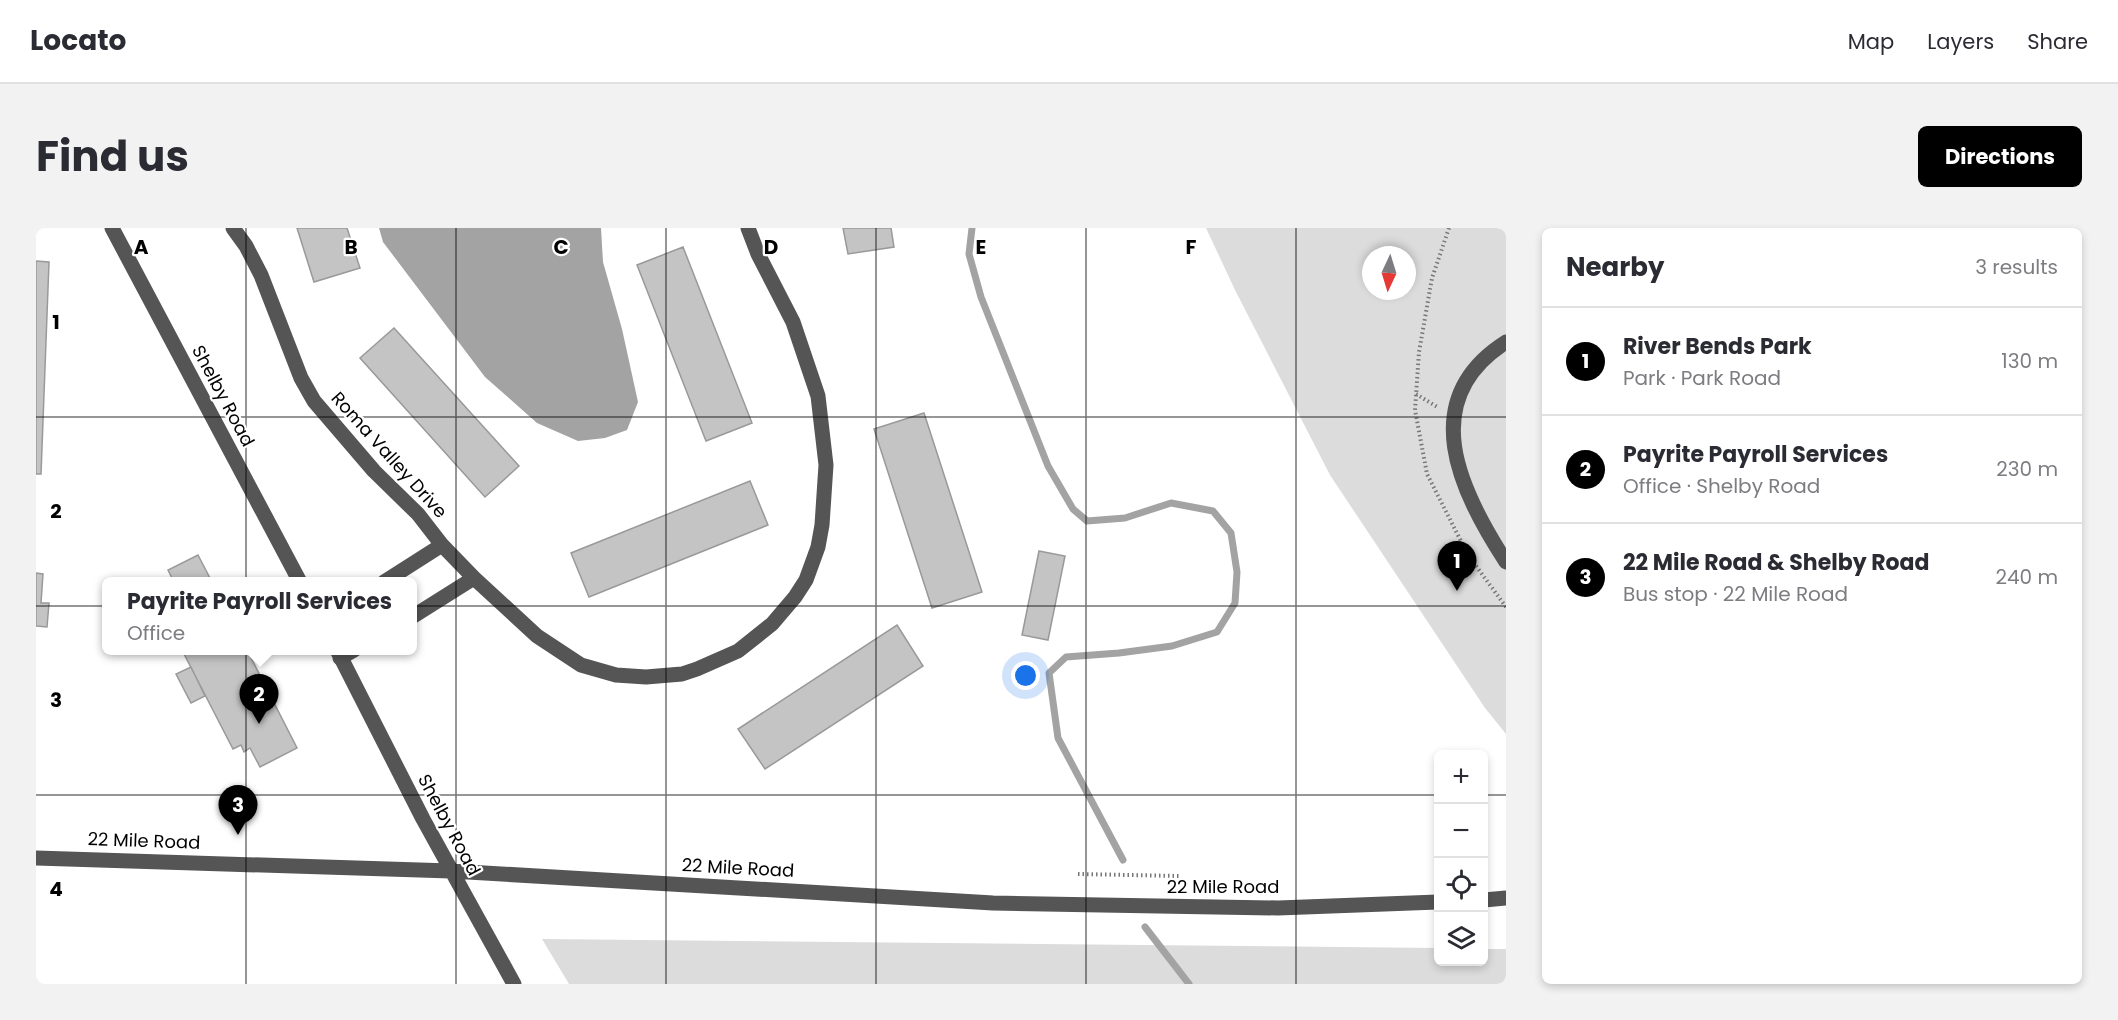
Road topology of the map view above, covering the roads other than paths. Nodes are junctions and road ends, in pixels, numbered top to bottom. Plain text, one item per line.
1 (112, 228) edge
2 (233, 228) edge
3 (748, 228) edge
4 (1506, 342) edge
5 (442, 545) junction
6 (1506, 562) edge
7 (297, 577) edge
8 (392, 577) edge
9 (474, 578) junction
10 (417, 614) edge
11 (345, 655) edge
12 (36, 858) edge
13 (451, 871) junction
14 (1506, 898) edge
15 (1488, 900) edge
16 (1434, 902) edge
17 (514, 984) edge

1 - 7 street, Shelby Road
2 - 5 street, Roma Valley Drive
3 - 9 street, Roma Valley Drive
4 - 6 street
5 - 8 street, Roma Valley Drive
5 - 9 street, Roma Valley Drive
9 - 10 street
11 - 13 street, Shelby Road
12 - 13 street, 22 Mile Road
13 - 16 street, 22 Mile Road
13 - 17 street, Shelby Road
14 - 15 street

